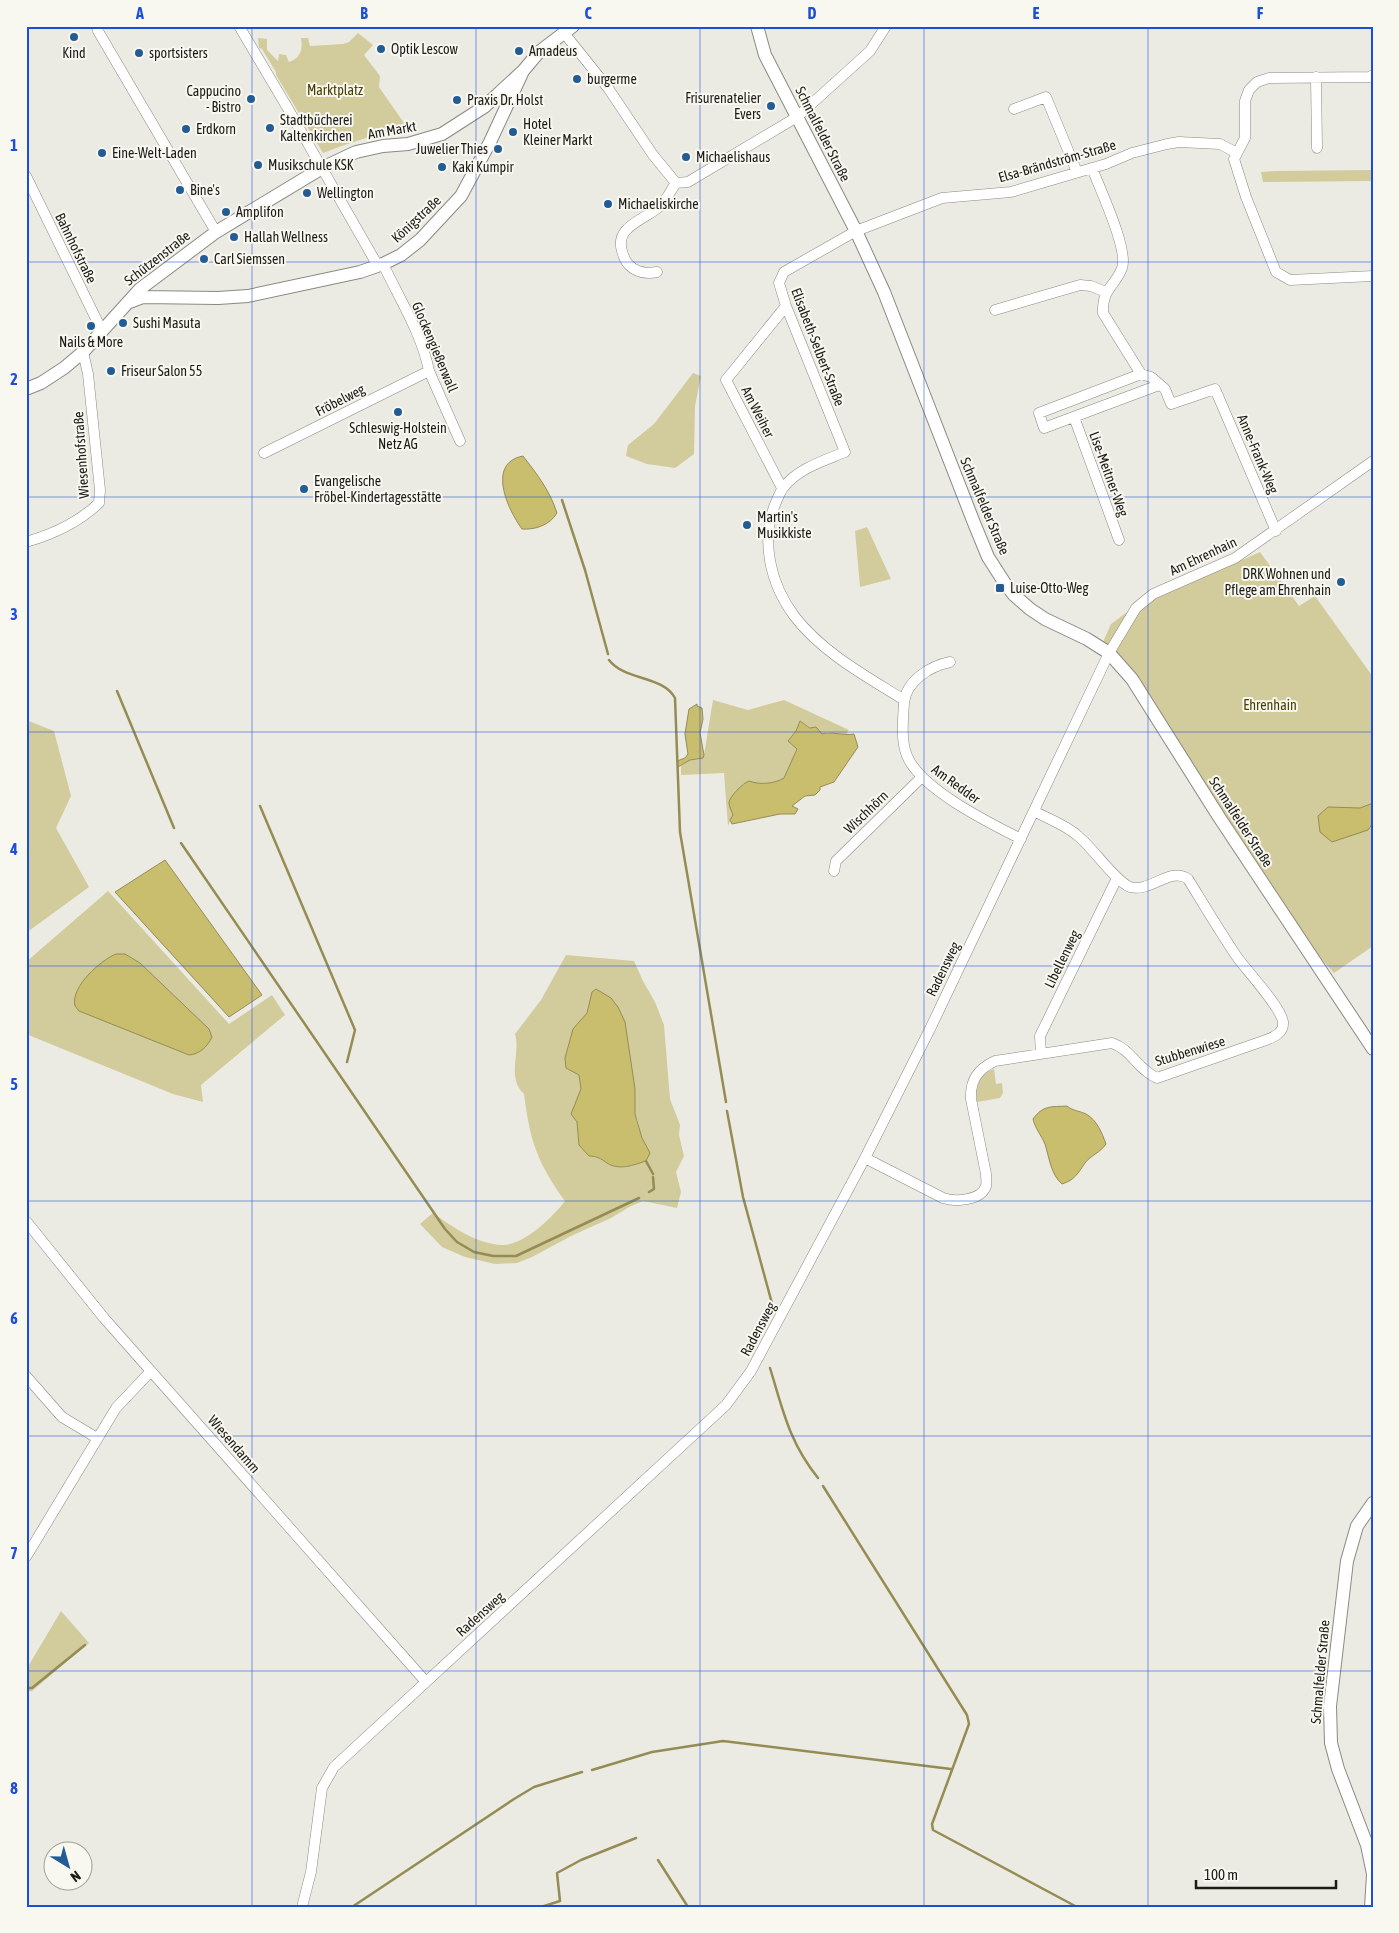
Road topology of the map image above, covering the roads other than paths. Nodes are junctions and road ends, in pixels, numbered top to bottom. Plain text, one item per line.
1 (97, 26) edge
2 (239, 26) edge
3 (756, 26) edge
4 (886, 26) edge
5 (569, 30) edge
6 (523, 70) junction
7 (1373, 76) edge
8 (1316, 77) junction
9 (1014, 109) dead end
10 (478, 111) junction
11 (797, 118) junction
12 (500, 121) junction
13 (1317, 148) dead end
14 (1237, 153) junction
15 (322, 168) junction
16 (1092, 168) junction
17 (1077, 172) junction
18 (26, 176) edge
19 (676, 182) junction
20 (856, 231) junction
21 (216, 232) junction
22 (380, 265) junction
23 (657, 272) dead end
24 (1373, 276) edge
25 (151, 280) junction
26 (1106, 292) junction
27 (157, 296) junction
28 (124, 305) junction
29 (786, 306) junction
30 (995, 310) dead end
31 (102, 331) junction
32 (83, 352) junction
33 (429, 371) junction
34 (1141, 374) junction
35 (1159, 385) junction
36 (26, 389) edge
37 (1074, 417) junction
38 (460, 441) dead end
39 (264, 453) dead end
40 (1373, 461) edge
41 (782, 488) junction
42 (1276, 531) junction
43 (1120, 540) dead end
44 (26, 542) edge
45 (1109, 654) junction
46 (950, 662) dead end
47 (904, 700) junction
48 (922, 777) junction
49 (1034, 811) junction
50 (1021, 839) junction
51 (834, 871) dead end
52 (1117, 878) junction
53 (1373, 1049) edge
54 (1041, 1054) junction
55 (864, 1158) junction
56 (26, 1221) edge
57 (151, 1371) junction
58 (26, 1376) edge
59 (97, 1438) junction
60 (1373, 1503) edge
61 (26, 1558) edge
62 (426, 1682) junction
63 (1373, 1874) edge
64 (302, 1907) edge
65 (1371, 1907) edge

1 - 21 street
2 - 15 street
3 - 11 main road, Schmalfelder Straße
4 - 11 street
5 - 6 main road, Königstraße
5 - 19 street
6 - 10 main road, Am Markt
6 - 12 main road, Königstraße
7 - 8 street
8 - 13 street
8 - 14 street
9 - 17 street
10 - 12 main road
10 - 15 main road, Am Markt
11 - 19 street
11 - 20 main road, Schmalfelder Straße
12 - 22 main road, Königstraße
14 - 16 street, Elsa-Brändström-Straße
14 - 24 street
15 - 21 main road, Schützenstraße
15 - 22 street, Glockengießerwall
16 - 17 street, Elsa-Brändström-Straße
16 - 26 street
17 - 20 street, Elsa-Brändström-Straße
18 - 31 street, Bahnhofstraße
19 - 23 street
20 - 29 street, Elisabeth-Selbert-Straße
20 - 45 main road, Schmalfelder Straße
21 - 25 main road, Schützenstraße
22 - 27 main road, Königstraße
22 - 33 street, Glockengießerwall
25 - 27 main road
25 - 28 main road, Schützenstraße
26 - 30 street
26 - 34 street
27 - 28 main road, Königstraße
28 - 31 main road, Schützenstraße
29 - 41 street, Am Weiher
29 - 41 street, Elisabeth-Selbert-Straße
31 - 32 main road, Schützenstraße
32 - 36 main road, Schützenstraße
32 - 44 street, Wiesenhofstraße
33 - 38 street, Glockengießerwall
33 - 39 street, Fröbelweg
34 - 35 street
34 - 37 street
35 - 37 street
35 - 42 street, Anne-Frank-Weg
37 - 43 street, Lise-Meitner-Weg
40 - 42 street, Am Ehrenhain
41 - 47 street
42 - 45 street, Am Ehrenhain
45 - 49 street, Radensweg
45 - 53 main road, Schmalfelder Straße
46 - 47 street
47 - 48 street, Am Redder
48 - 50 street, Am Redder
48 - 51 street, Wischhörn
49 - 50 street, Radensweg
49 - 52 street, Stubbenwiese
50 - 55 street, Radensweg
52 - 54 street, Libellenweg
52 - 54 street, Stubbenwiese
54 - 55 street, Stubbenwiese
55 - 62 street, Radensweg
56 - 57 street, Wiesendamm
57 - 59 street
57 - 62 street, Wiesendamm
58 - 59 street
59 - 61 street
60 - 63 main road, Schmalfelder Straße
62 - 64 street, Radensweg
63 - 65 main road, Schmalfelder Straße

